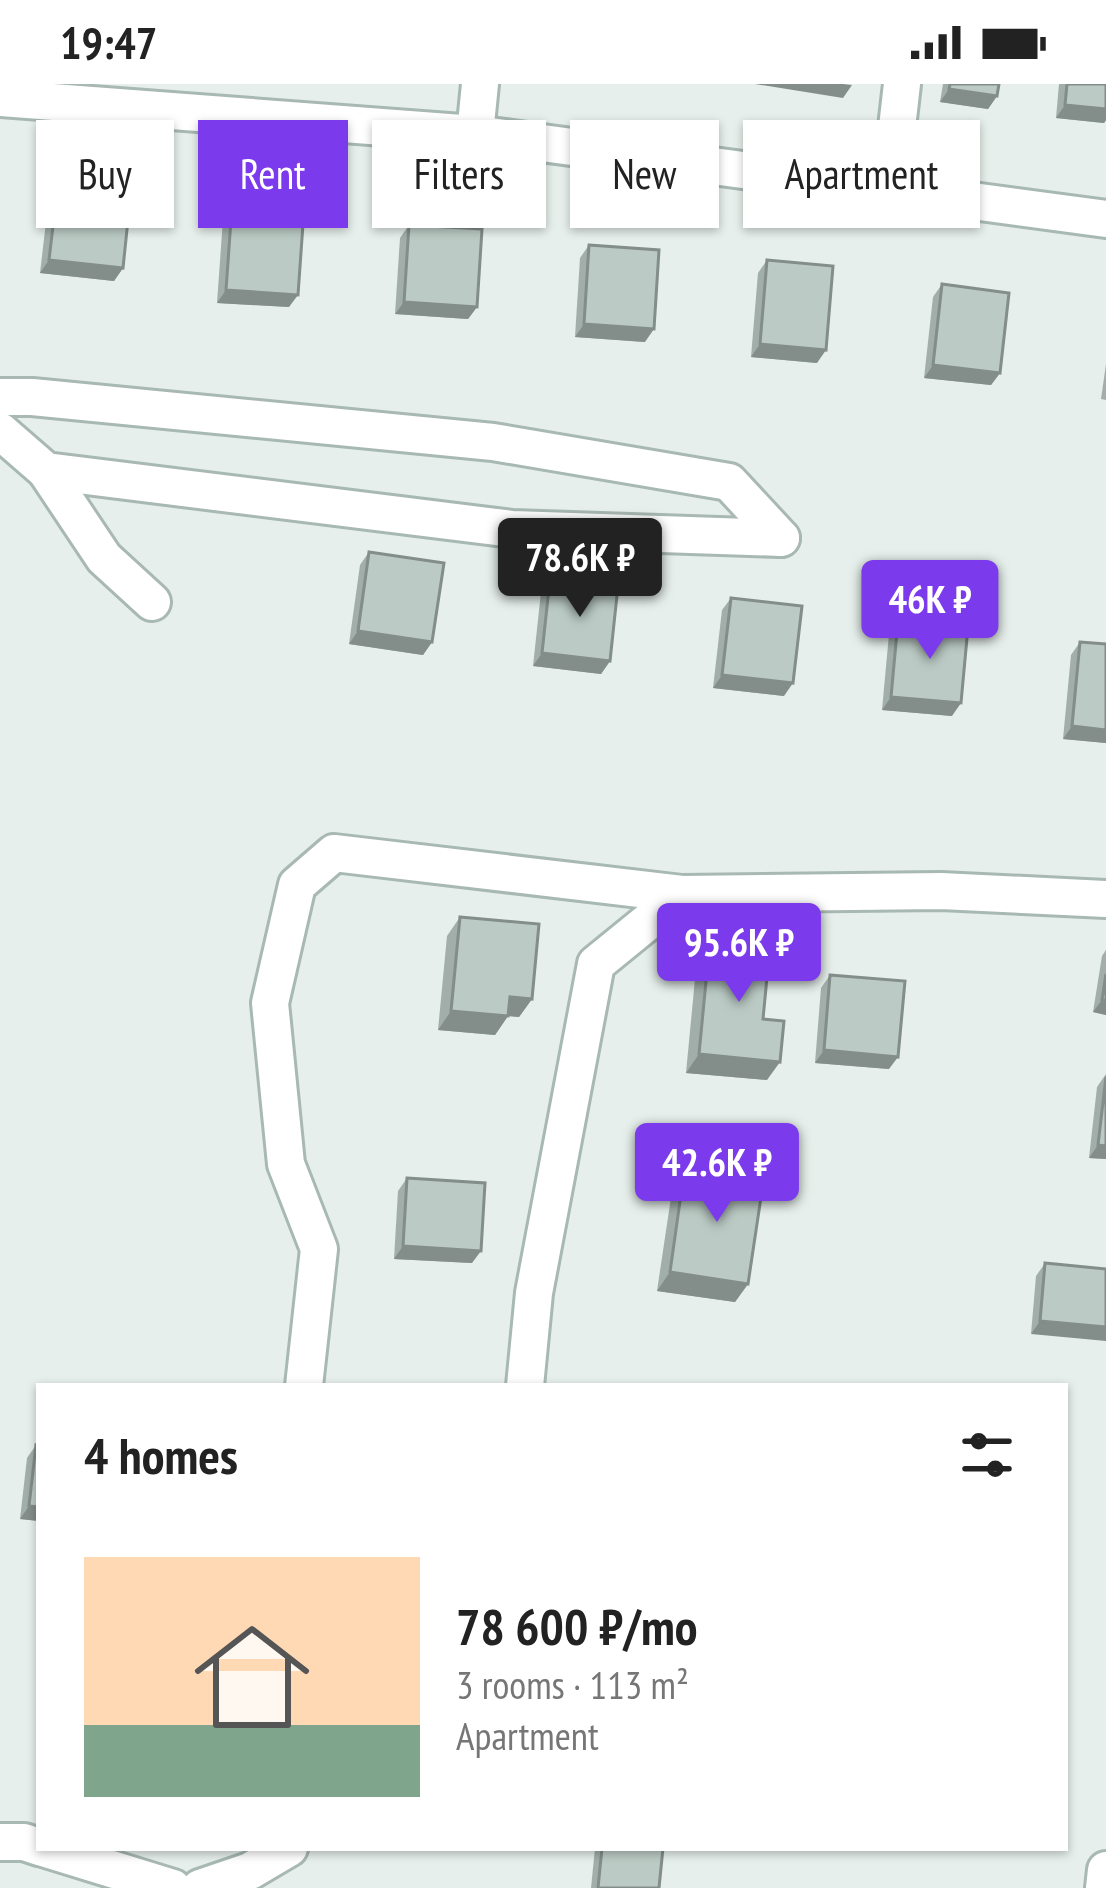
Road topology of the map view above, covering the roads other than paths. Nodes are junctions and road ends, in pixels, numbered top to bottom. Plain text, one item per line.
1 (480, 84) edge
2 (902, 84) edge
3 (0, 98) edge
4 (201, 99) edge
5 (476, 120) edge
6 (898, 120) edge
7 (372, 121) edge
8 (546, 143) edge
9 (743, 169) edge
10 (980, 201) edge
11 (1106, 219) edge
12 (0, 397) edge
13 (0, 431) edge
14 (46, 471) junction
15 (152, 602) dead end
16 (682, 894) junction
17 (1106, 899) edge
18 (304, 1383) edge
19 (525, 1383) edge
20 (0, 1842) edge
21 (36, 1845) edge
22 (54, 1851) edge
23 (252, 1859) edge
24 (1106, 1870) edge
25 (173, 1888) edge
26 (200, 1888) edge
27 (1104, 1888) edge

1 - 5 street
2 - 6 street
3 - 4 street
4 - 7 street
8 - 9 street
10 - 11 street
12 - 14 street
13 - 14 street
14 - 15 street
16 - 17 street
16 - 18 street
16 - 19 street
20 - 21 street
22 - 25 street
23 - 26 street
24 - 27 street

